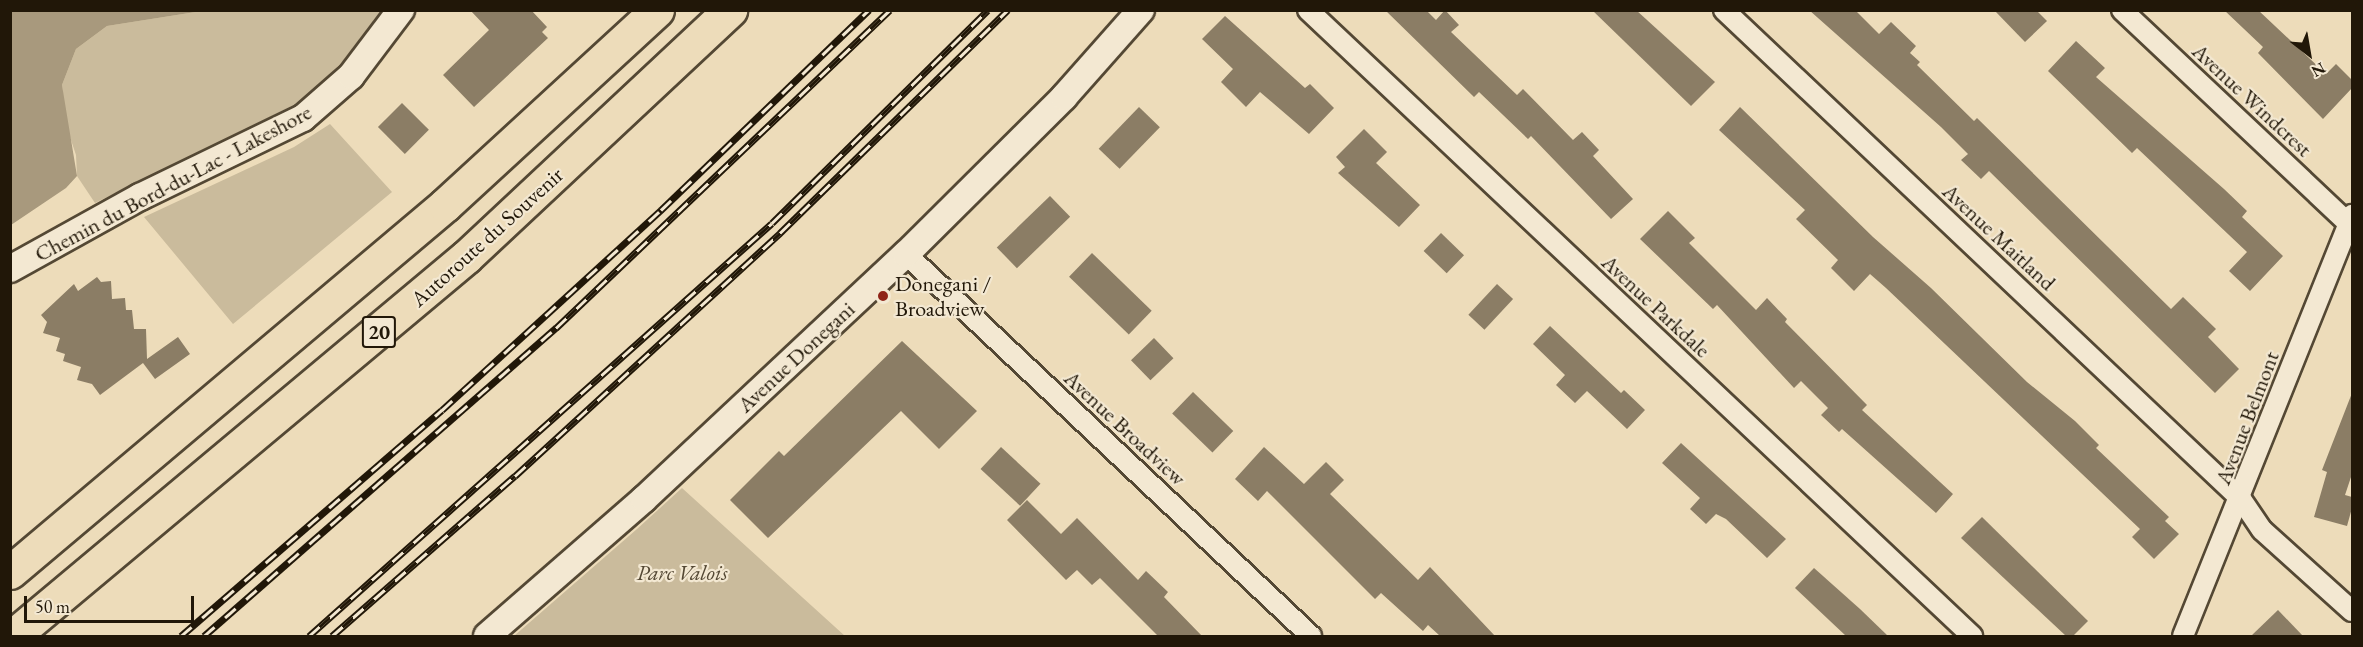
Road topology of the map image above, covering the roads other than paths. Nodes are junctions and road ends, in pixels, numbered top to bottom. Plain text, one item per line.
1 (401, 10) edge
2 (624, 10) edge
3 (657, 10) edge
4 (730, 10) edge
5 (1142, 10) edge
6 (1308, 10) edge
7 (1724, 10) edge
8 (2122, 10) edge
9 (445, 205) junction
10 (2351, 222) edge
11 (906, 254) junction
12 (10, 269) edge
13 (2241, 499) junction
14 (10, 572) edge
15 (2352, 611) edge
16 (13, 636) edge
17 (487, 636) edge
18 (1311, 636) edge
19 (1972, 636) edge
20 (2183, 636) edge

1 - 12 street, Chemin du Bord-du-Lac - Lakeshore
2 - 9 highway
3 - 9 highway, 20
4 - 16 highway, Autoroute du Souvenir / 20
5 - 11 street, Avenue Donegani
6 - 19 street, Avenue Parkdale
7 - 13 street, Avenue Maitland
8 - 10 street, Avenue Windcrest
9 - 14 highway, 20
10 - 13 street, Avenue Belmont
11 - 17 street, Avenue Donegani
11 - 18 street, Avenue Broadview
13 - 15 street, Avenue Maitland
13 - 20 street, Avenue Belmont

